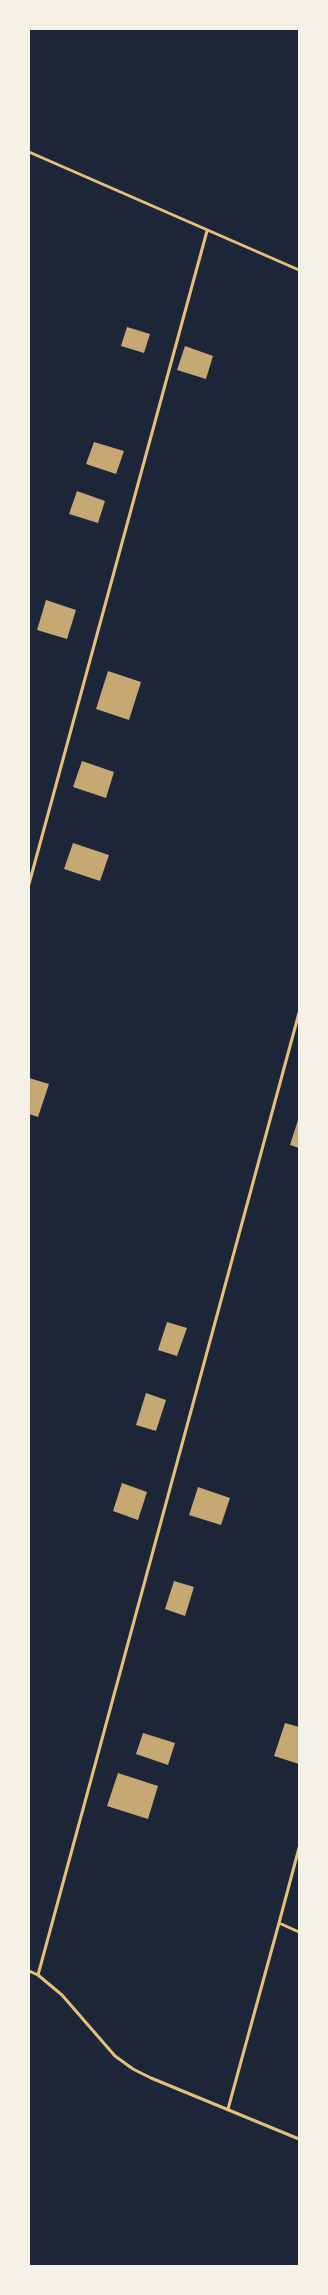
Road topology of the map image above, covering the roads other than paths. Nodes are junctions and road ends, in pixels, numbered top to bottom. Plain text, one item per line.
1 (29, 152) edge
2 (207, 231) junction
3 (299, 270) edge
4 (29, 884) edge
5 (299, 1013) edge
6 (299, 1848) edge
7 (279, 1922) junction
8 (299, 1932) edge
9 (29, 1971) edge
10 (38, 1975) junction
11 (228, 2110) junction
12 (299, 2139) edge

1 - 2 lane
2 - 3 lane
2 - 4 lane
5 - 10 lane
6 - 7 lane
7 - 8 lane
7 - 11 lane
9 - 10 lane
10 - 11 lane
11 - 12 lane

